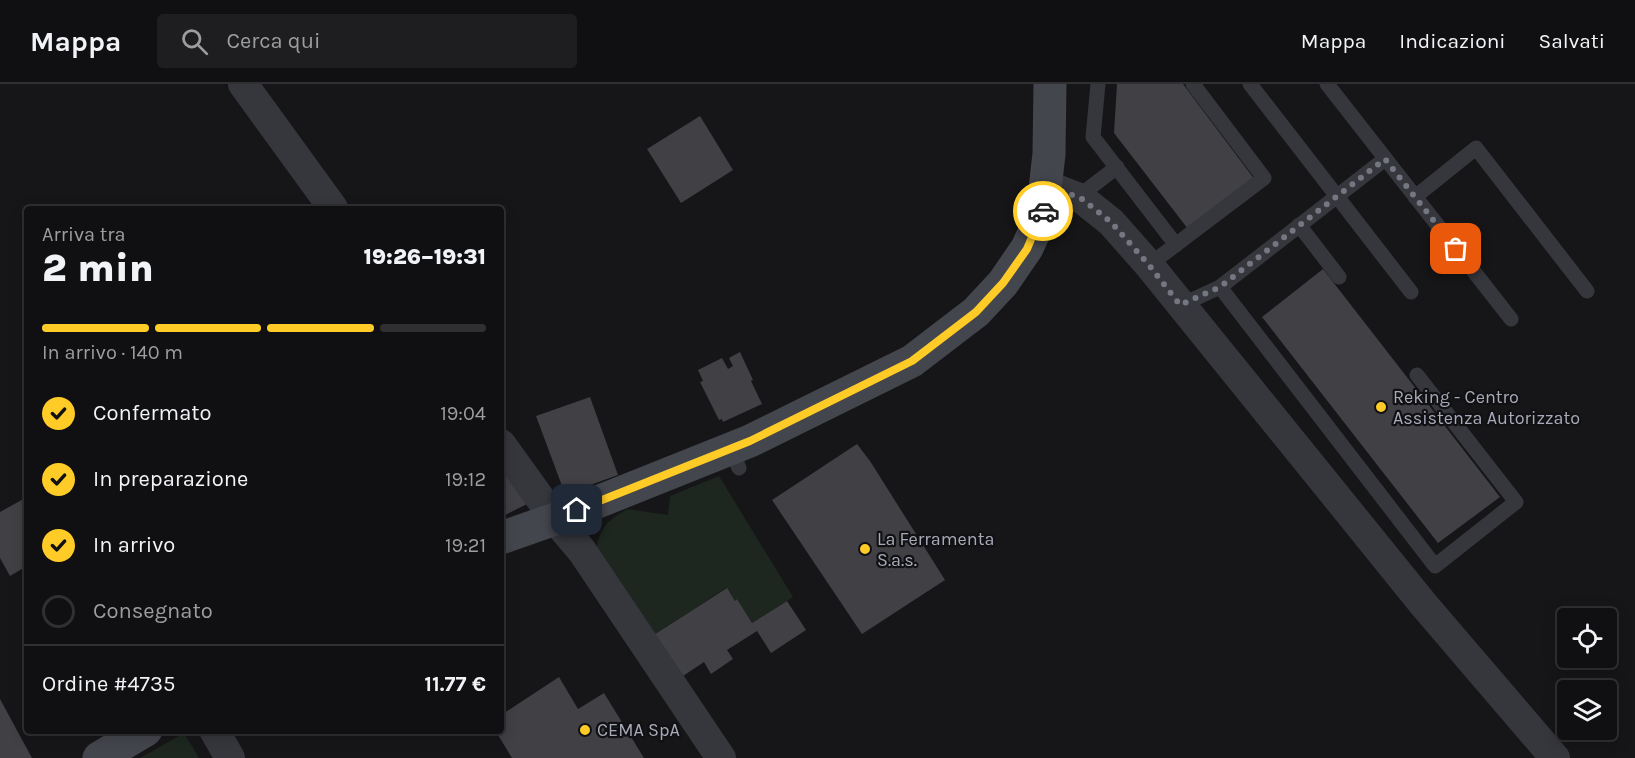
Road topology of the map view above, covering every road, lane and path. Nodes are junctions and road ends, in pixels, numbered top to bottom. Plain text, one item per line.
1 (243, 84) edge
2 (1050, 84) edge
3 (1098, 84) edge
4 (1193, 84) edge
5 (1250, 84) edge
6 (1327, 84) edge
7 (1385, 159) junction
8 (1116, 167) junction
9 (1046, 185) junction
10 (1336, 196) junction
11 (1415, 197) junction
12 (1082, 199) junction
13 (332, 206) edge
14 (1299, 225) junction
15 (1176, 245) junction
16 (1149, 265) junction
17 (1339, 277) dead end
18 (1220, 287) junction
19 (1587, 291) dead end
20 (1411, 292) dead end
21 (1180, 305) junction
22 (1511, 319) dead end
23 (1417, 375) dead end
24 (504, 448) edge
25 (555, 519) junction
26 (504, 537) edge
27 (139, 734) edge
28 (216, 734) edge
29 (99, 758) edge
30 (230, 758) edge
31 (721, 758) edge
32 (1555, 758) edge

1 - 13 street
2 - 9 street
3 - 8 lane
4 - 15 lane
5 - 10 lane
6 - 7 lane
7 - 10 lane
7 - 11 lane
8 - 12 lane
8 - 15 lane
9 - 12 street
9 - 25 street
10 - 14 lane
10 - 20 lane
11 - 19 lane
11 - 22 lane
12 - 16 street
14 - 17 lane
14 - 18 lane
15 - 16 lane
16 - 21 street
18 - 21 lane
18 - 23 lane
21 - 32 street
24 - 25 street
25 - 26 street
25 - 31 street
27 - 29 street
28 - 30 street

